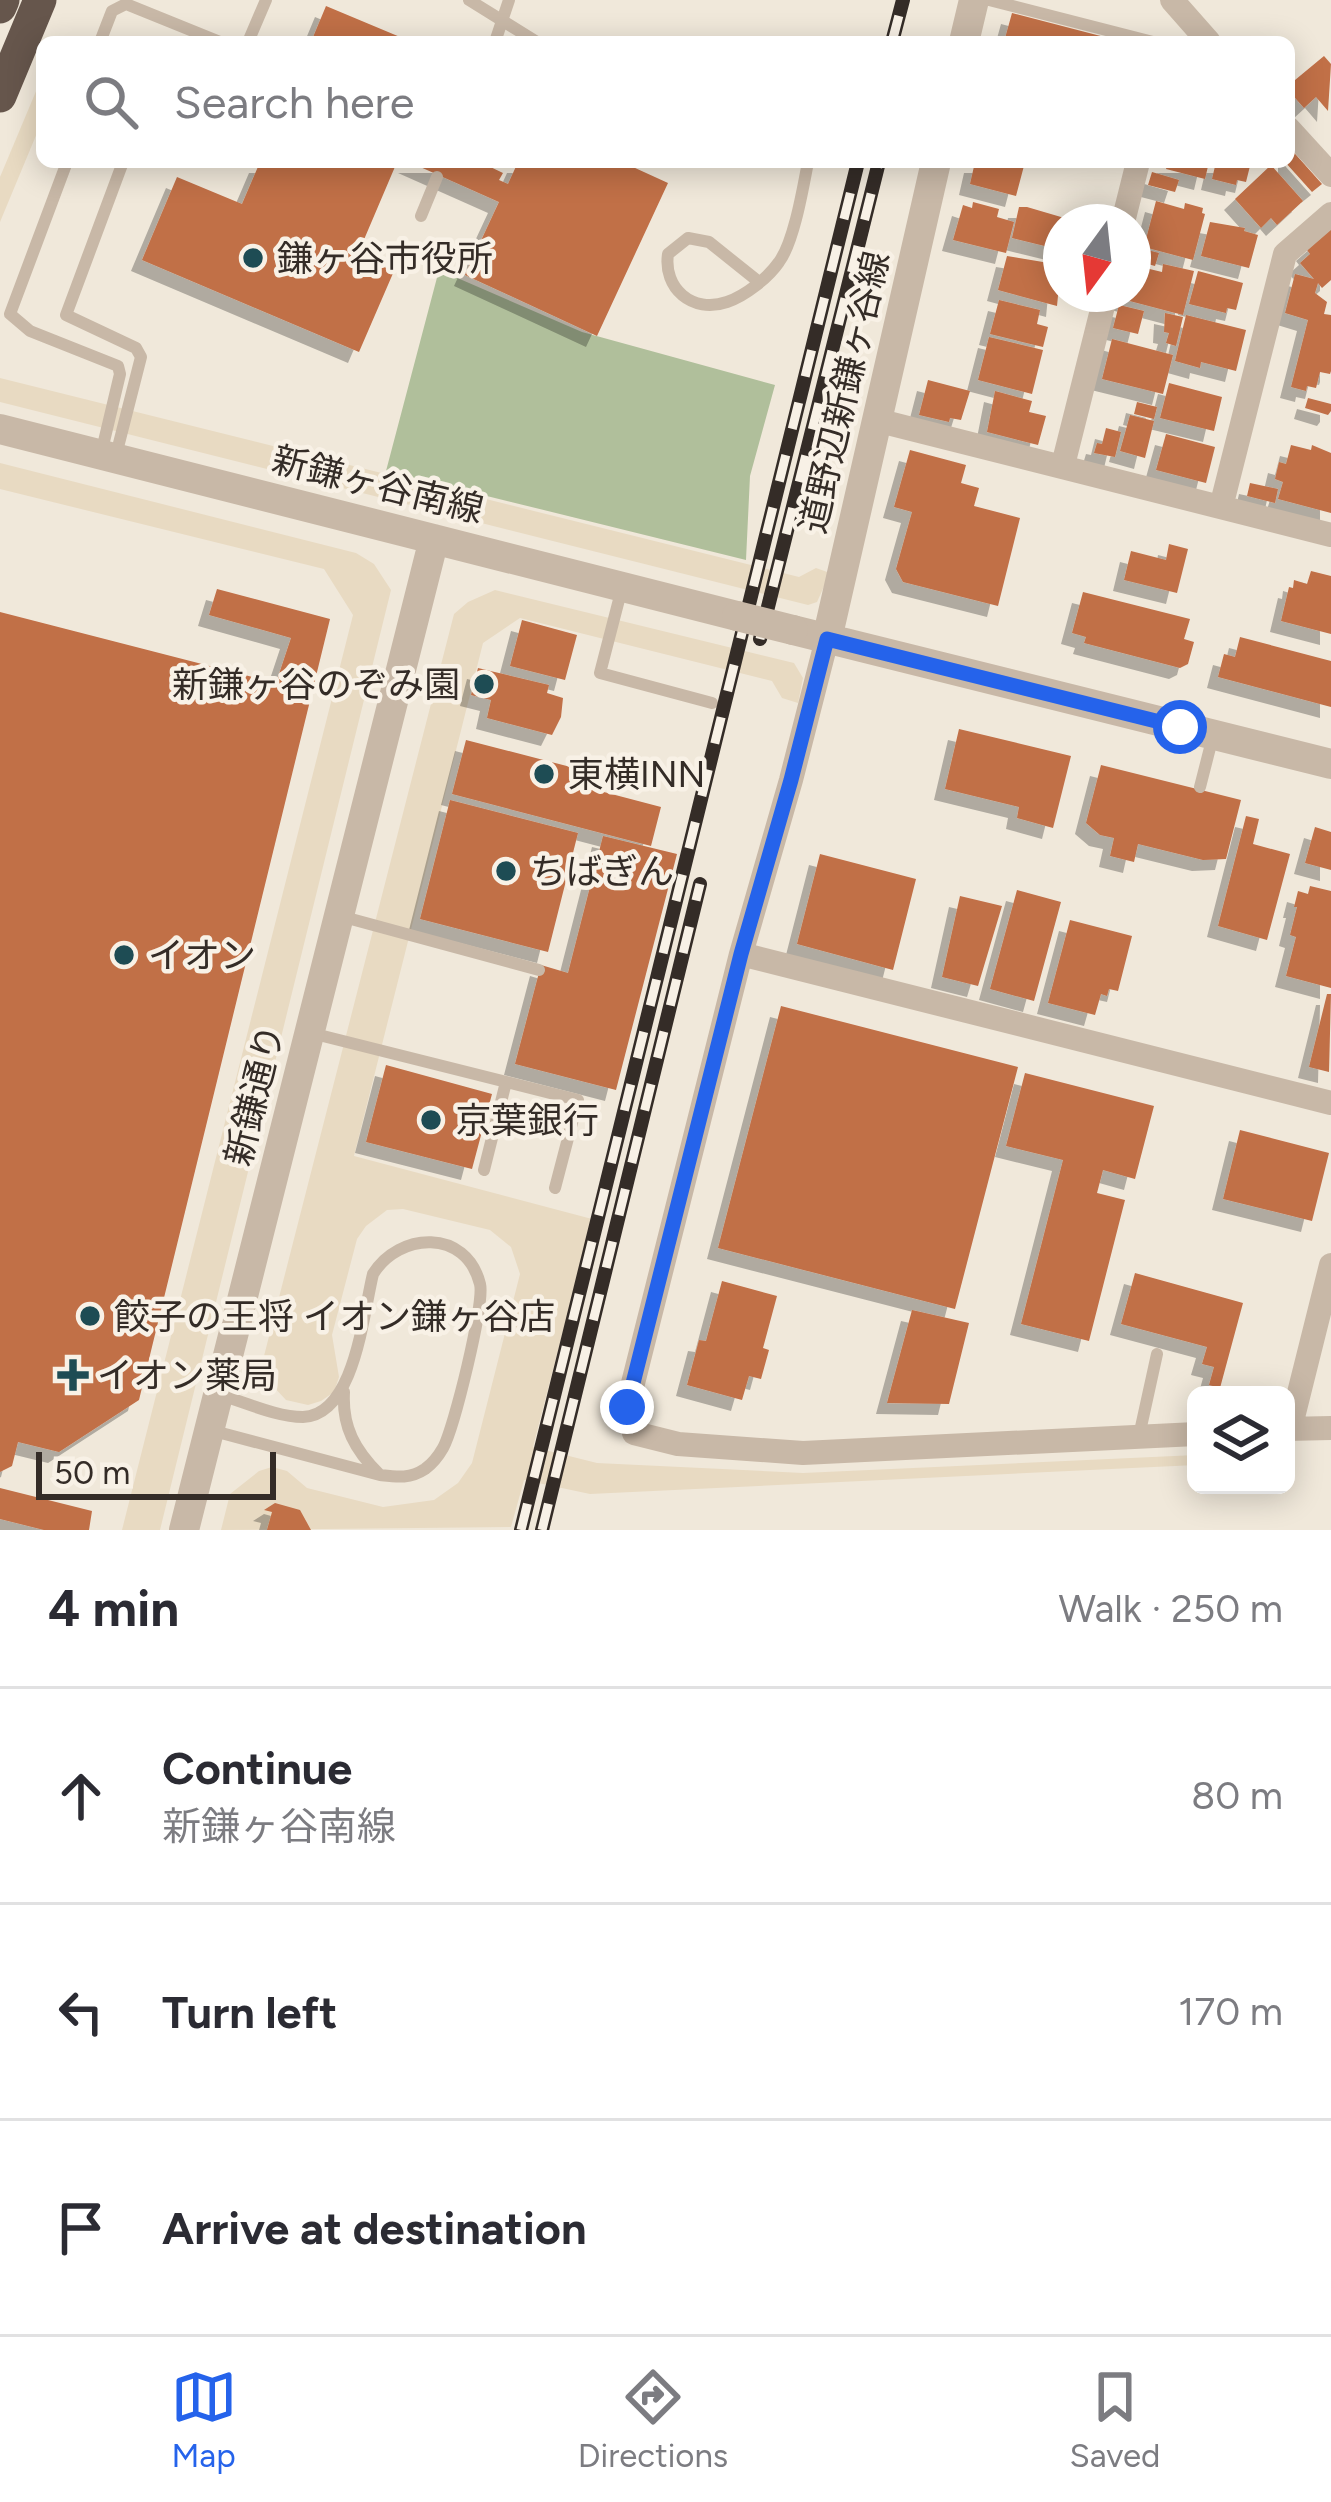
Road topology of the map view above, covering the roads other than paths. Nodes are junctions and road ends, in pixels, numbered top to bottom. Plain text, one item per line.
1 (40, 0) edge
2 (266, 0) edge
3 (469, 0) edge
4 (509, 0) edge
5 (974, 0) edge
6 (989, 0) edge
7 (1172, 0) edge
8 (505, 19) junction
9 (102, 36) edge
10 (205, 36) edge
11 (251, 36) edge
12 (498, 36) edge
13 (529, 36) edge
14 (965, 36) edge
15 (1130, 36) edge
16 (1204, 36) edge
17 (0, 95) edge
18 (1295, 136) edge
19 (65, 168) edge
20 (122, 168) edge
21 (806, 168) edge
22 (935, 168) edge
23 (1137, 168) edge
24 (1331, 175) edge
25 (437, 177) dead end
26 (1128, 204) edge
27 (1331, 214) edge
28 (421, 216) dead end
29 (759, 282) junction
30 (1101, 312) edge
31 (876, 420) junction
32 (0, 429) edge
33 (108, 457) junction
34 (1063, 465) junction
35 (1221, 507) junction
36 (1331, 535) edge
37 (434, 538) junction
38 (622, 587) junction
39 (827, 639) junction
40 (712, 703) dead end
41 (1213, 735) junction
42 (1331, 764) edge
43 (1200, 787) dead end
44 (339, 916) junction
45 (741, 954) junction
46 (539, 970) dead end
47 (310, 1032) junction
48 (506, 1082) junction
49 (1331, 1103) edge
50 (484, 1170) dead end
51 (555, 1188) dead end
52 (1331, 1265) edge
53 (1157, 1354) dead end
54 (344, 1389) junction
55 (219, 1395) junction
56 (1295, 1402) edge
57 (1331, 1428) edge
58 (1295, 1429) edge
59 (210, 1430) junction
60 (1187, 1434) edge
61 (1138, 1437) junction
62 (380, 1475) junction
63 (184, 1530) edge

1 - 17 highway
2 - 11 lane
3 - 8 lane
4 - 8 lane
5 - 14 street
6 - 15 lane
7 - 16 street
8 - 12 lane
8 - 13 lane
9 - 10 lane
18 - 24 street
19 - 33 lane
20 - 33 lane
21 - 29 lane
22 - 31 street, 道野辺新鎌ヶ谷線
23 - 26 street
25 - 28 lane
27 - 35 street
29 - 29 lane
30 - 34 street
31 - 34 street
31 - 39 street, 道野辺新鎌ヶ谷線
32 - 33 street, 新鎌ヶ谷南線
33 - 37 street, 新鎌ヶ谷南線
34 - 35 street
35 - 36 street
37 - 38 street, 新鎌ヶ谷南線
37 - 44 street, 新鎌通り
38 - 39 street, 新鎌ヶ谷南線, bridge
38 - 40 lane
39 - 41 street
39 - 45 street
41 - 42 street
41 - 43 lane
44 - 46 lane
44 - 47 street, 新鎌通り
45 - 49 street
45 - 61 street
47 - 48 lane
47 - 55 street, 新鎌通り
48 - 50 lane
48 - 51 lane
52 - 56 street
53 - 61 lane
54 - 55 lane
54 - 62 lane
54 - 62 lane
55 - 59 street, 新鎌通り
57 - 58 street
59 - 62 lane
59 - 63 street, 新鎌通り
60 - 61 street

